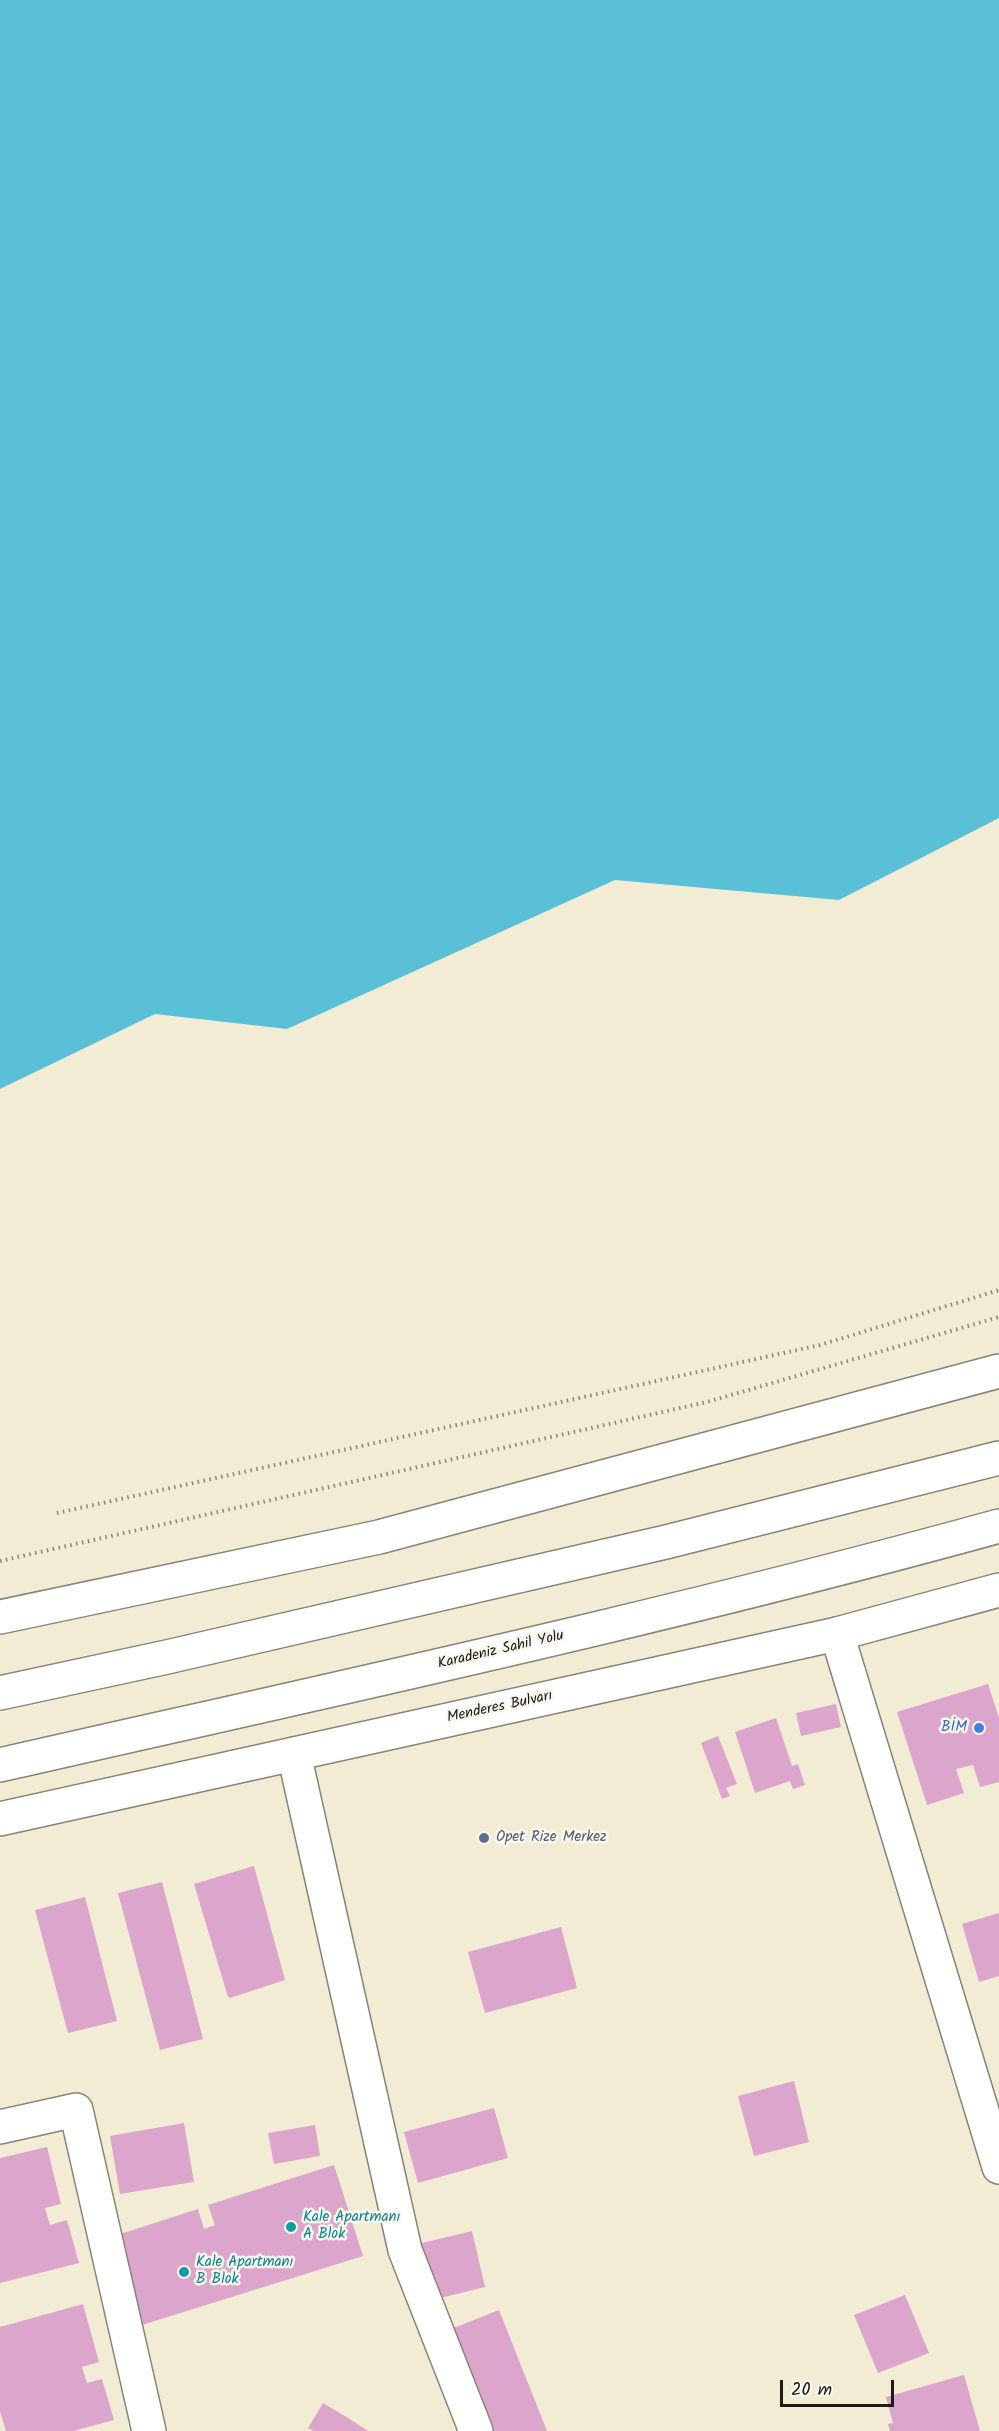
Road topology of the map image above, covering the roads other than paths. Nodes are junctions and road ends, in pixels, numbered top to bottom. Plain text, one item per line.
1 (999, 1371) edge
2 (999, 1458) edge
3 (999, 1526) edge
4 (999, 1590) edge
5 (0, 1617) edge
6 (837, 1634) junction
7 (0, 1693) edge
8 (294, 1754) junction
9 (0, 1765) edge
10 (0, 1819) edge
11 (0, 2127) edge
12 (999, 2167) edge
13 (149, 2431) edge
14 (476, 2431) edge

1 - 5 main road
2 - 7 main road
3 - 9 main road, Karadeniz Sahil Yolu
4 - 6 main road, Menderes Bulvarı
6 - 8 main road, Menderes Bulvarı
6 - 12 main road
8 - 10 main road, Menderes Bulvarı
8 - 14 main road
11 - 13 main road

